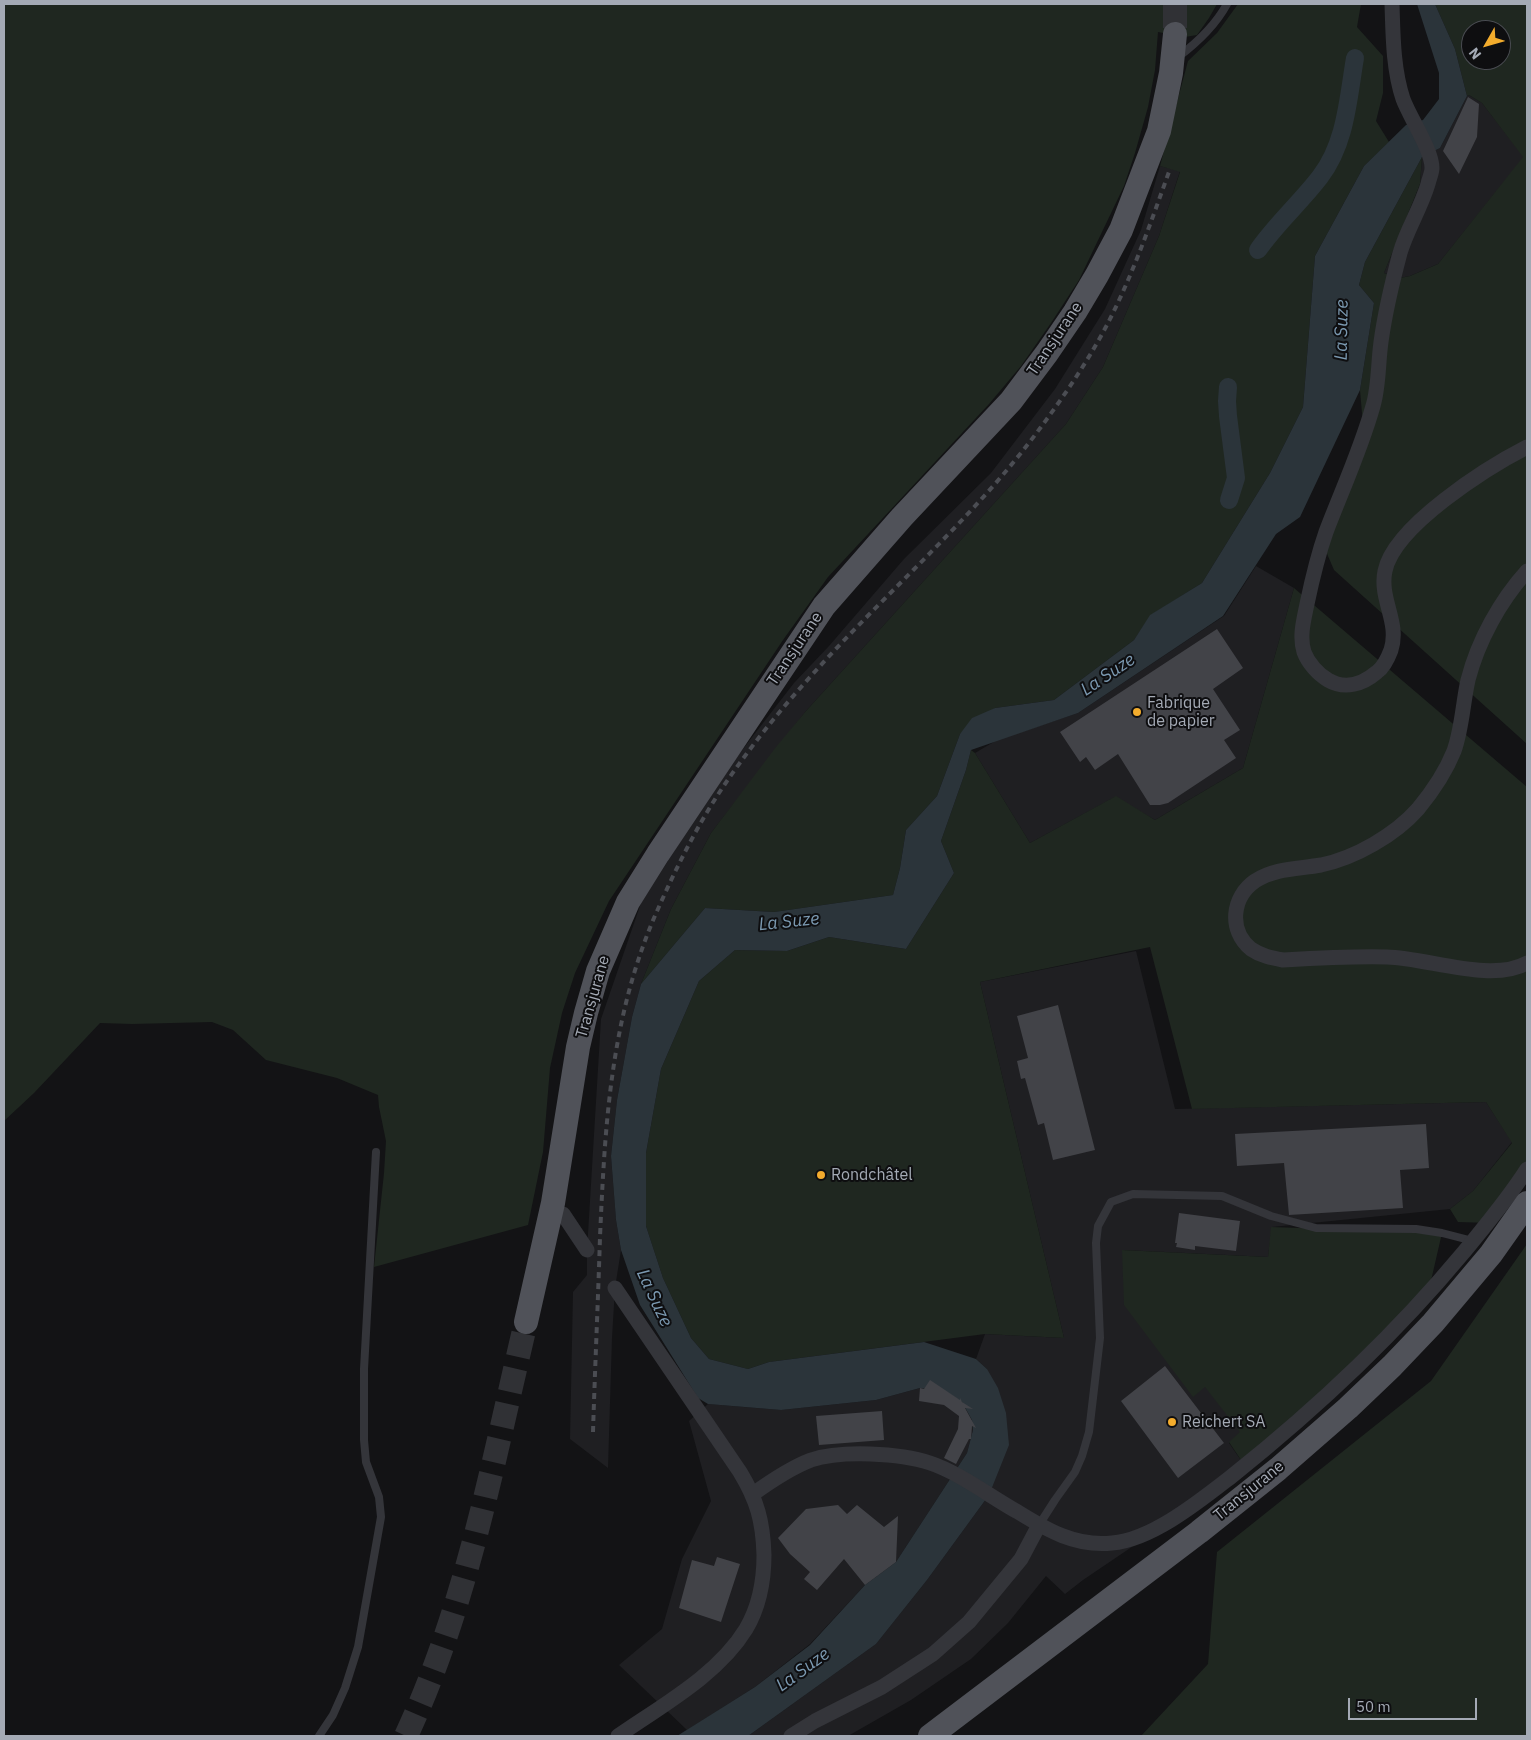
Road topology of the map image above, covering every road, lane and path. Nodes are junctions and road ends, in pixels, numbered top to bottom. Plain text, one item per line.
1 (1227, 4) edge
2 (1392, 4) edge
3 (1175, 34) tunnel mouth
4 (1173, 61) junction
5 (1527, 447) edge
6 (1527, 571) edge
7 (1527, 963) edge
8 (376, 1152) dead end
9 (1527, 1169) edge
10 (1527, 1203) edge
11 (563, 1214) dead end
12 (1473, 1241) junction
13 (587, 1250) dead end
14 (615, 1288) dead end
15 (526, 1322) tunnel mouth
16 (753, 1494) junction
17 (1039, 1525) junction
18 (319, 1736) edge
19 (618, 1736) edge
20 (791, 1736) edge
21 (930, 1736) edge

1 - 4 lane
2 - 5 street
3 - 4 main road, Transjurane
4 - 15 main road, Transjurane
6 - 7 street
8 - 18 lane
9 - 12 street
10 - 21 main road, Transjurane
11 - 13 street
12 - 17 street
12 - 17 lane
14 - 16 street
16 - 17 street
16 - 19 street
17 - 20 street

